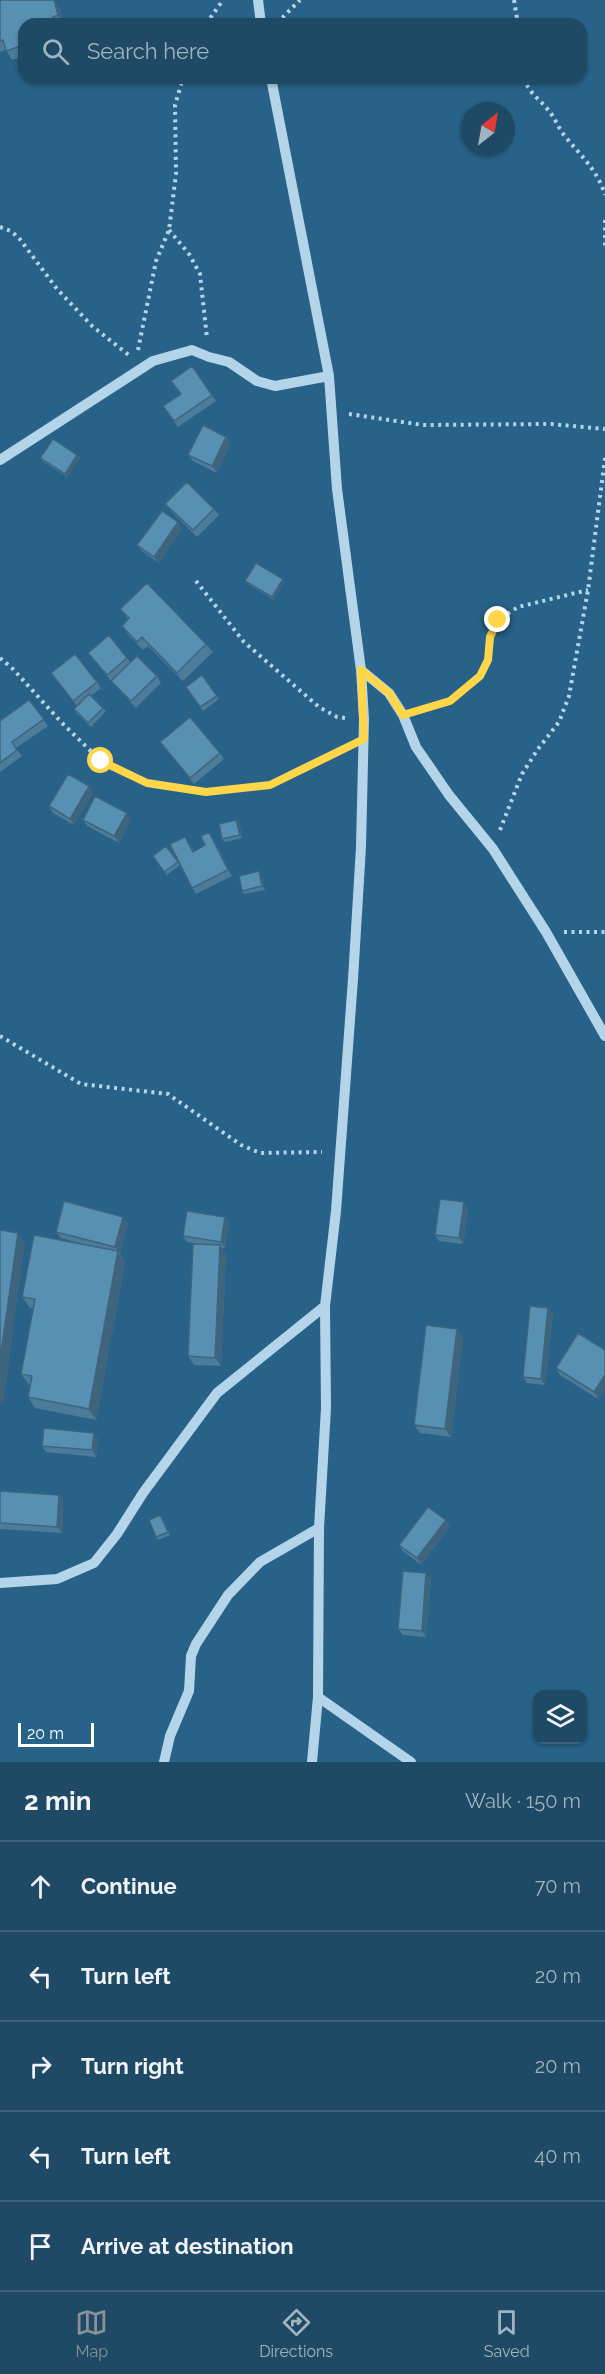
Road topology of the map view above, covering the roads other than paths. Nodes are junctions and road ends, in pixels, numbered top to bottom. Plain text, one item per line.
1 (258, 0) edge
2 (260, 18) edge
3 (273, 84) edge
4 (330, 376) junction
5 (0, 460) edge
6 (361, 670) junction
7 (605, 1036) edge
8 (325, 1306) junction
9 (319, 1528) junction
10 (0, 1583) edge
11 (318, 1697) junction
12 (164, 1762) edge
13 (312, 1762) edge
14 (411, 1762) edge

1 - 2 street
3 - 4 street
4 - 5 street
4 - 6 street
6 - 7 street
6 - 8 street
8 - 9 street
8 - 10 street
9 - 11 street
9 - 12 street
11 - 13 street
11 - 14 street

